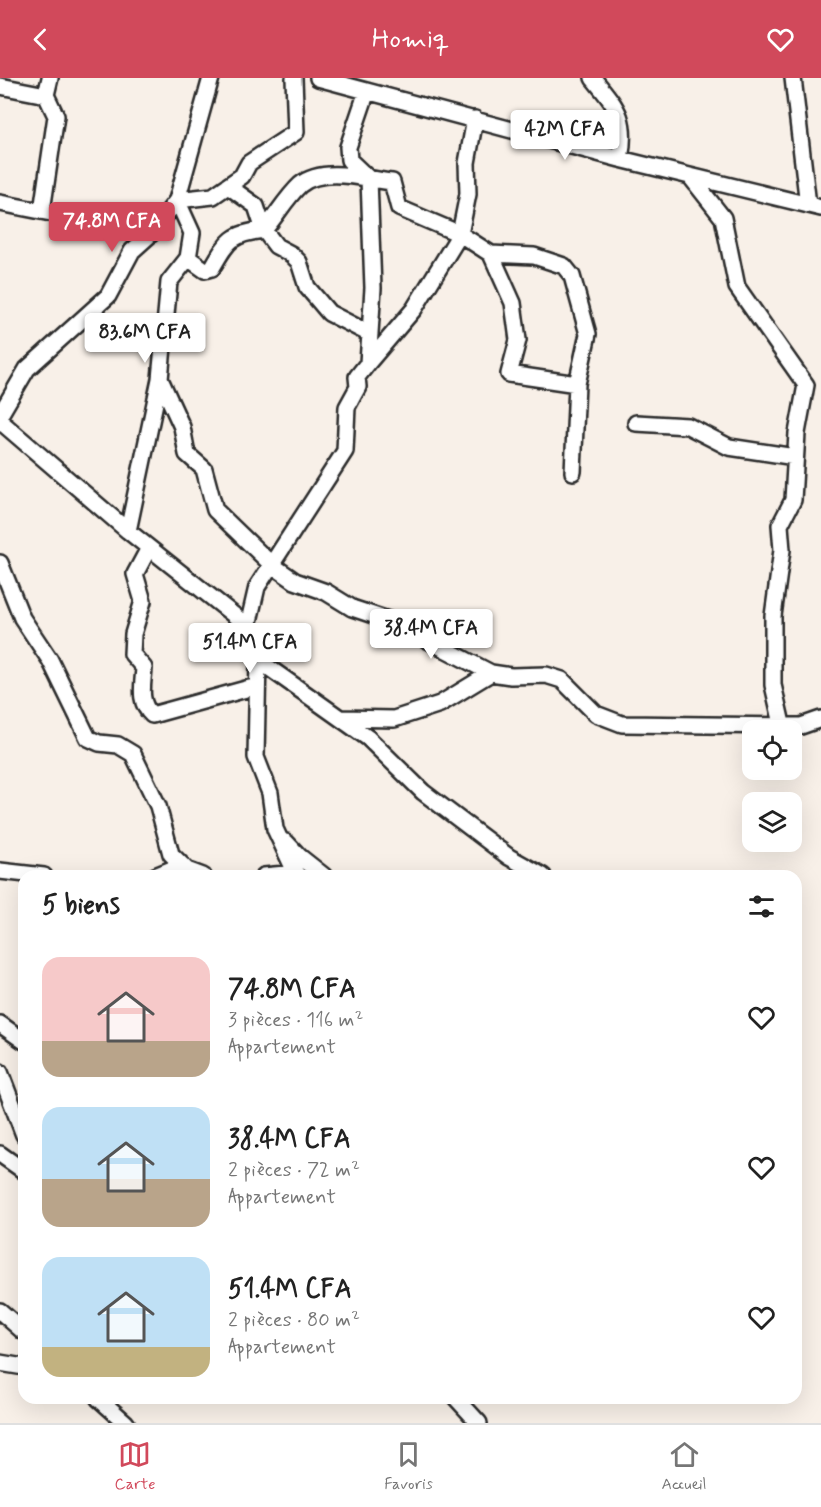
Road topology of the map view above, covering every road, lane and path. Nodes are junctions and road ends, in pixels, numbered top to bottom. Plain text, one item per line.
1 (50, 78) edge
2 (211, 78) edge
3 (294, 78) edge
4 (318, 78) edge
5 (593, 78) edge
6 (793, 78) edge
7 (0, 84) edge
8 (367, 91) junction
9 (46, 95) junction
10 (475, 119) junction
11 (620, 159) junction
12 (690, 176) junction
13 (369, 179) junction
14 (228, 186) junction
15 (177, 200) junction
16 (0, 203) edge
17 (814, 206) edge
18 (42, 211) junction
19 (264, 230) junction
20 (152, 233) junction
21 (460, 234) junction
22 (491, 254) junction
23 (188, 258) junction
24 (370, 334) junction
25 (368, 363) junction
26 (160, 379) junction
27 (577, 384) junction
28 (0, 415) edge
29 (0, 421) edge
30 (636, 423) dead end
31 (795, 458) junction
32 (573, 472) dead end
33 (128, 531) junction
34 (149, 548) junction
35 (0, 563) edge
36 (272, 564) junction
37 (247, 630) junction
38 (258, 660) junction
39 (491, 673) junction
40 (257, 686) junction
41 (340, 718) junction
42 (821, 719) edge
43 (781, 720) edge
44 (742, 724) edge
45 (802, 726) edge
46 (275, 829) junction
47 (182, 865) junction
48 (170, 870) edge
49 (187, 870) edge
50 (294, 870) edge
51 (316, 870) edge
52 (532, 870) edge
53 (0, 871) edge
54 (18, 873) edge
55 (0, 1024) edge
56 (18, 1037) edge
57 (0, 1072) edge
58 (18, 1119) edge
59 (0, 1154) edge
60 (18, 1167) edge
61 (0, 1311) edge
62 (18, 1327) edge
63 (0, 1363) edge
64 (18, 1366) edge
65 (105, 1404) edge
66 (117, 1404) edge
67 (462, 1404) edge
68 (127, 1423) edge
69 (479, 1423) edge

1 - 9 street
2 - 15 street
3 - 14 street
4 - 8 street
5 - 11 street
6 - 17 street
7 - 9 street
8 - 10 street
8 - 13 street
9 - 18 street
10 - 11 street
10 - 21 street
11 - 12 street
12 - 17 street
12 - 31 street
13 - 19 street
13 - 21 street
13 - 24 street
14 - 15 street
14 - 19 street
15 - 20 street
15 - 23 street
16 - 18 street
18 - 20 street
19 - 23 street
19 - 24 street
20 - 28 street
21 - 22 street
21 - 25 street
22 - 27 street
22 - 27 street
23 - 26 street
24 - 25 street
25 - 36 street
26 - 33 street
26 - 36 street
27 - 32 street
29 - 33 street
30 - 31 street
31 - 43 street
33 - 34 street
34 - 37 street
34 - 40 street
35 - 47 street
36 - 37 street
36 - 39 street
37 - 38 street
38 - 40 street
38 - 41 street
39 - 41 street
39 - 44 street
40 - 46 street
41 - 52 street
42 - 45 street
46 - 50 street
46 - 51 street
47 - 48 street
47 - 49 street
53 - 54 street
55 - 56 street
57 - 58 street
59 - 60 street
61 - 62 street
63 - 64 street
65 - 68 street
66 - 68 street
67 - 69 street

